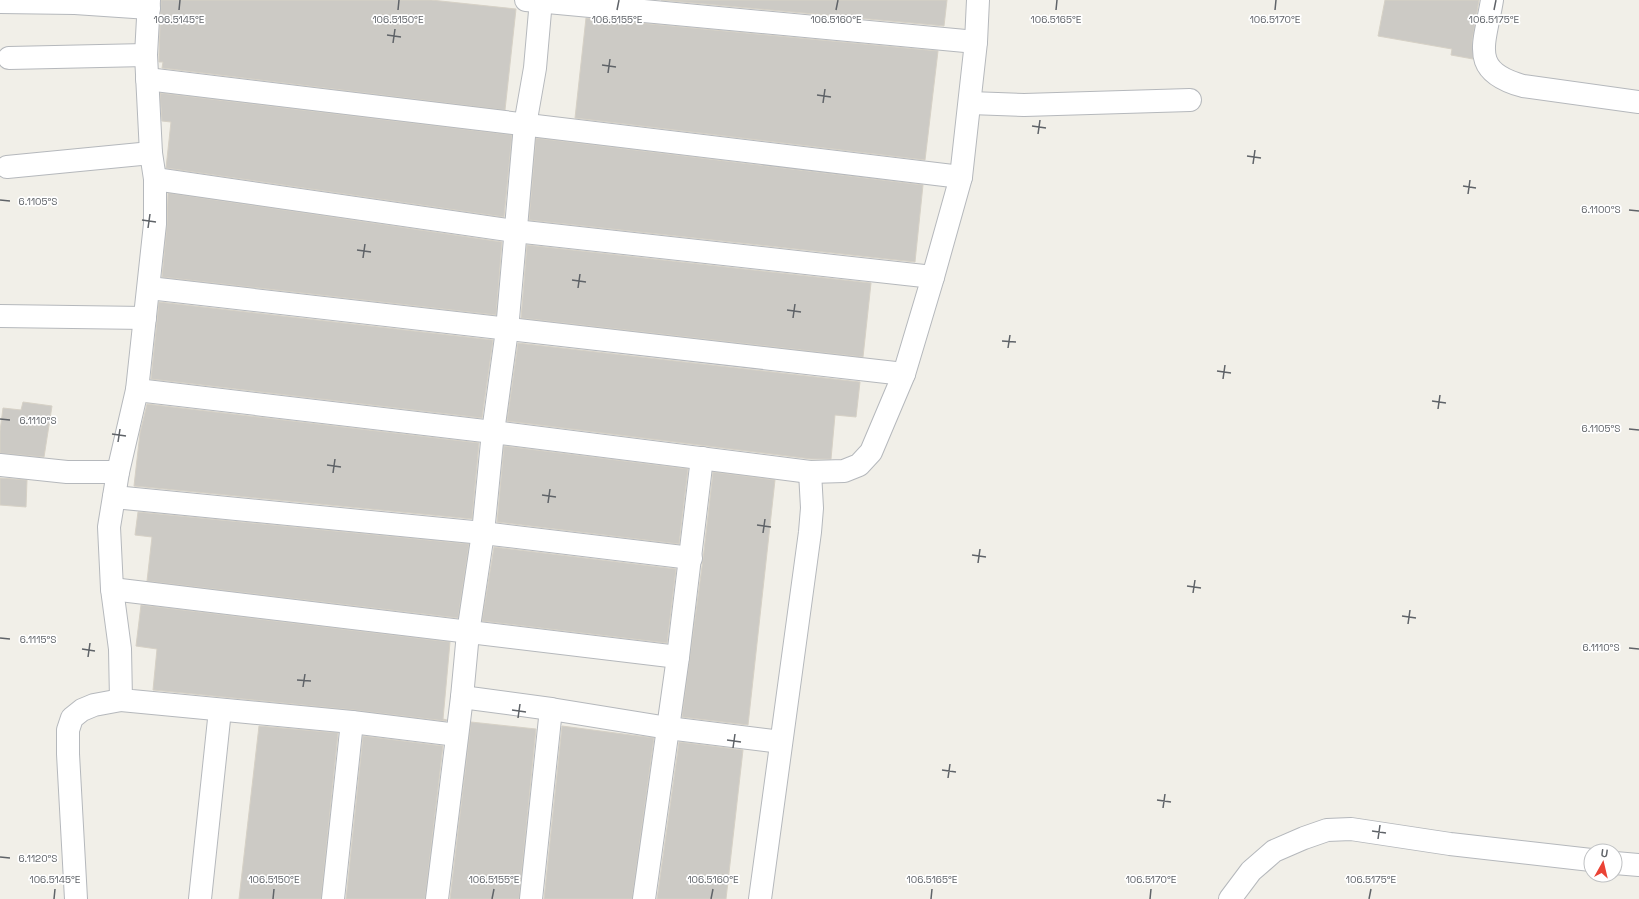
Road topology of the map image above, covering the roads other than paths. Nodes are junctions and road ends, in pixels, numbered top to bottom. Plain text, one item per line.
1 (978, 0) edge
2 (1492, 0) edge
3 (536, 1) edge
4 (0, 2) edge
5 (150, 4) edge
6 (976, 42) junction
7 (146, 55) junction
8 (10, 58) dead end
9 (147, 79) junction
10 (1190, 100) dead end
11 (1639, 102) edge
12 (970, 103) junction
13 (525, 125) junction
14 (151, 153) junction
15 (7, 166) dead end
16 (961, 177) junction
17 (155, 179) junction
18 (516, 231) junction
19 (934, 277) junction
20 (149, 288) junction
21 (0, 316) edge
22 (145, 318) junction
23 (507, 330) junction
24 (904, 374) junction
25 (137, 390) junction
26 (493, 432) junction
27 (702, 458) junction
28 (0, 465) edge
29 (118, 472) junction
30 (810, 472) junction
31 (114, 496) junction
32 (483, 533) junction
33 (691, 558) junction
34 (112, 589) junction
35 (468, 633) junction
36 (678, 656) junction
37 (462, 697) junction
38 (121, 700) junction
39 (551, 709) junction
40 (220, 710) junction
41 (352, 722) junction
42 (668, 728) junction
43 (457, 735) junction
44 (781, 742) junction
45 (1583, 859) edge
46 (1623, 864) edge
47 (1639, 865) edge
48 (76, 899) edge
49 (200, 899) edge
50 (333, 899) edge
51 (436, 899) edge
52 (531, 899) edge
53 (644, 899) edge
54 (760, 899) edge
55 (1230, 899) edge

1 - 6 street
2 - 11 street
3 - 6 street
3 - 13 street
4 - 5 street
5 - 7 street
6 - 12 street
7 - 8 street
7 - 9 street
9 - 13 street
9 - 14 street
10 - 12 street
12 - 16 street
13 - 16 street
13 - 18 street
14 - 15 street
14 - 17 street
16 - 19 street
17 - 18 street
17 - 20 street
18 - 19 street
18 - 23 street
19 - 24 street
20 - 22 street
20 - 23 street
21 - 22 street
22 - 25 street
23 - 24 street
23 - 26 street
24 - 30 street
25 - 26 street
25 - 29 street
26 - 27 street
26 - 32 street
27 - 30 street
27 - 33 street
28 - 29 street
29 - 31 street
30 - 44 street
31 - 32 street
31 - 34 street
32 - 33 street
32 - 35 street
33 - 36 street
34 - 35 street
34 - 38 street
35 - 36 street
35 - 37 street
36 - 42 street
37 - 39 street
37 - 43 street
38 - 40 street
38 - 48 street
39 - 42 street
39 - 52 street
40 - 41 street
40 - 49 street
41 - 43 street
41 - 50 street
42 - 44 street
42 - 53 street
43 - 51 street
44 - 54 street
45 - 55 street
46 - 47 street

